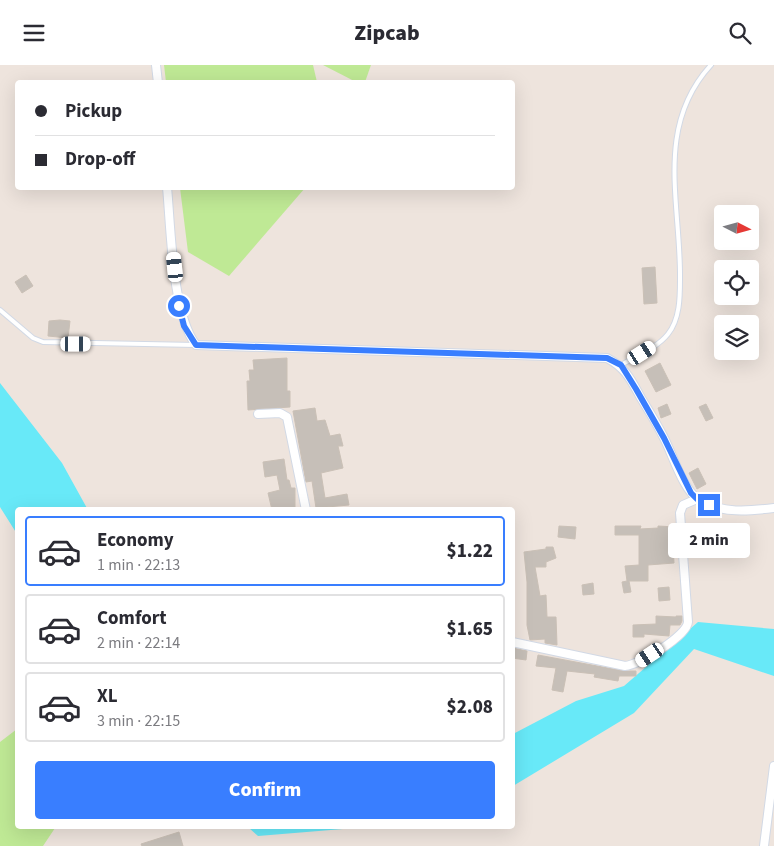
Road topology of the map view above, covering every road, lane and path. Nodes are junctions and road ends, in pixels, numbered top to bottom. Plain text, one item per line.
1 (156, 65) edge
2 (711, 65) edge
3 (158, 80) edge
4 (167, 190) edge
5 (0, 310) edge
6 (196, 345) junction
7 (621, 365) junction
8 (258, 414) dead end
9 (697, 499) junction
10 (305, 507) edge
11 (774, 508) edge
12 (515, 643) edge
13 (774, 766) edge
14 (772, 806) edge
15 (764, 846) edge

1 - 3 street
2 - 7 lane
4 - 6 street
5 - 6 lane
6 - 7 street
7 - 9 street
8 - 10 street
9 - 11 street
9 - 12 street
13 - 14 street
14 - 15 street

